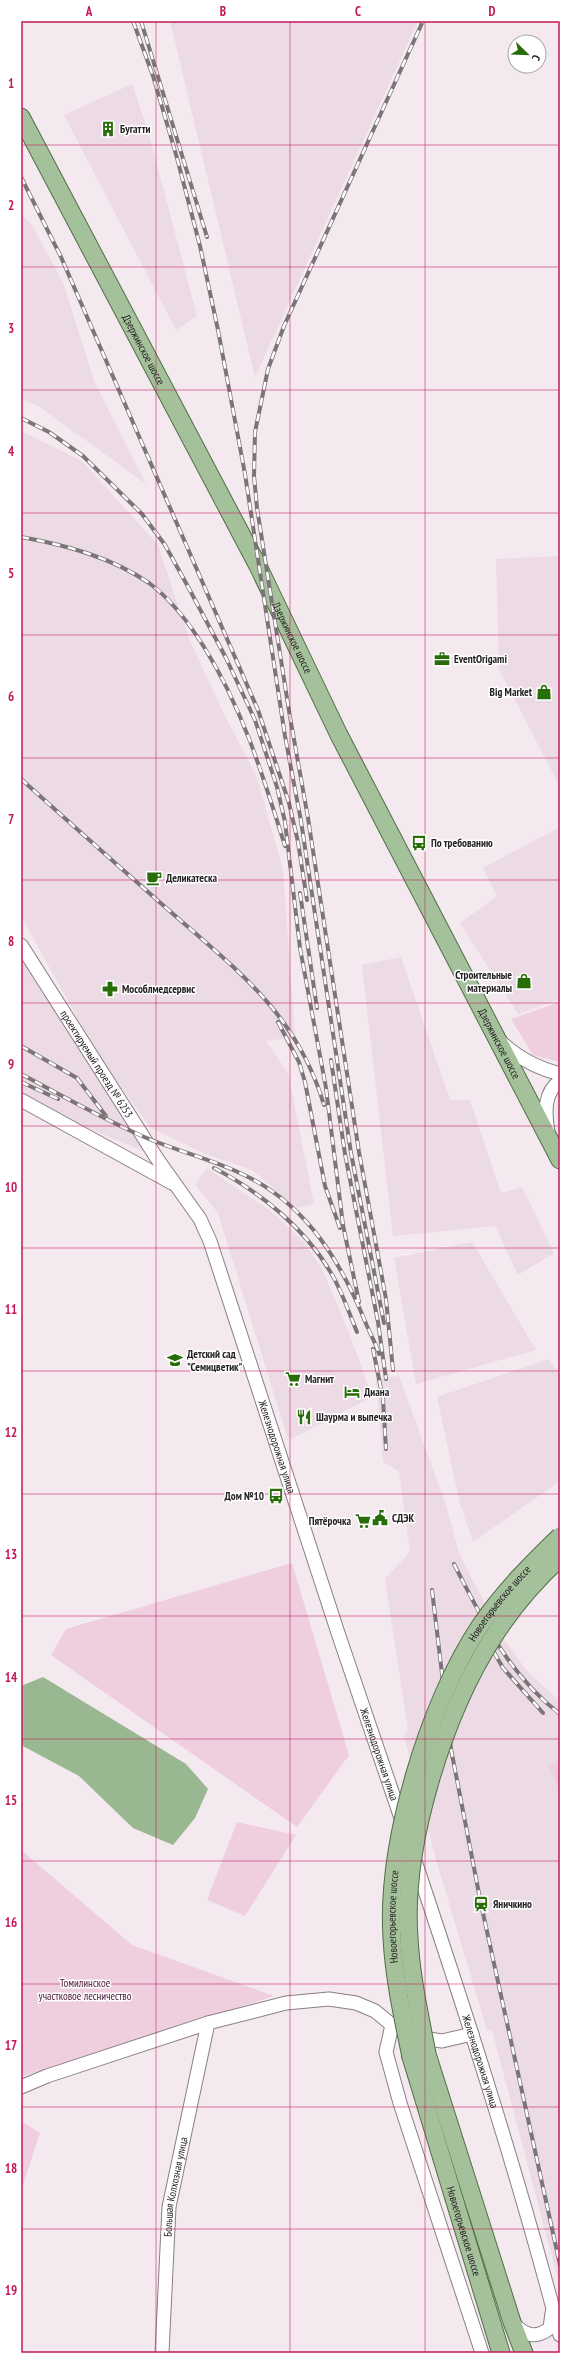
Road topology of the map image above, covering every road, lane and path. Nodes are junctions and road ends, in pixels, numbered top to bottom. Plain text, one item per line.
1 (21, 117) edge
2 (21, 945) edge
3 (489, 1027) junction
4 (560, 1074) edge
5 (560, 1082) edge
6 (21, 1100) edge
7 (549, 1140) junction
8 (560, 1160) edge
9 (174, 1183) junction
10 (560, 1536) edge
11 (560, 1558) edge
12 (375, 2010) junction
13 (208, 2023) junction
14 (392, 2025) junction
15 (472, 2034) junction
16 (387, 2046) junction
17 (21, 2087) edge
18 (553, 2307) junction
19 (512, 2322) junction
20 (560, 2335) edge
21 (162, 2353) edge
22 (482, 2353) edge
23 (501, 2353) edge
24 (524, 2353) edge

1 - 3 main road, Дзержинское шоссе
2 - 9 street, проектируемый проезд № 6253
3 - 4 street
3 - 7 main road, Дзержинское шоссе
5 - 7 street
6 - 9 street
7 - 8 main road, Дзержинское шоссе
9 - 15 street, Железнодорожная улица
10 - 23 main road, Новоегорьевское шоссе, bridge
11 - 19 main road, Новоегорьевское шоссе, bridge
12 - 13 street
12 - 14 street
12 - 16 street
13 - 17 street
13 - 21 street, Большая Колхозная улица
14 - 15 street
14 - 16 street
15 - 18 street, Железнодорожная улица
16 - 22 street
18 - 19 street
18 - 20 street, Железнодорожная улица
19 - 24 main road, Новоегорьевское шоссе

